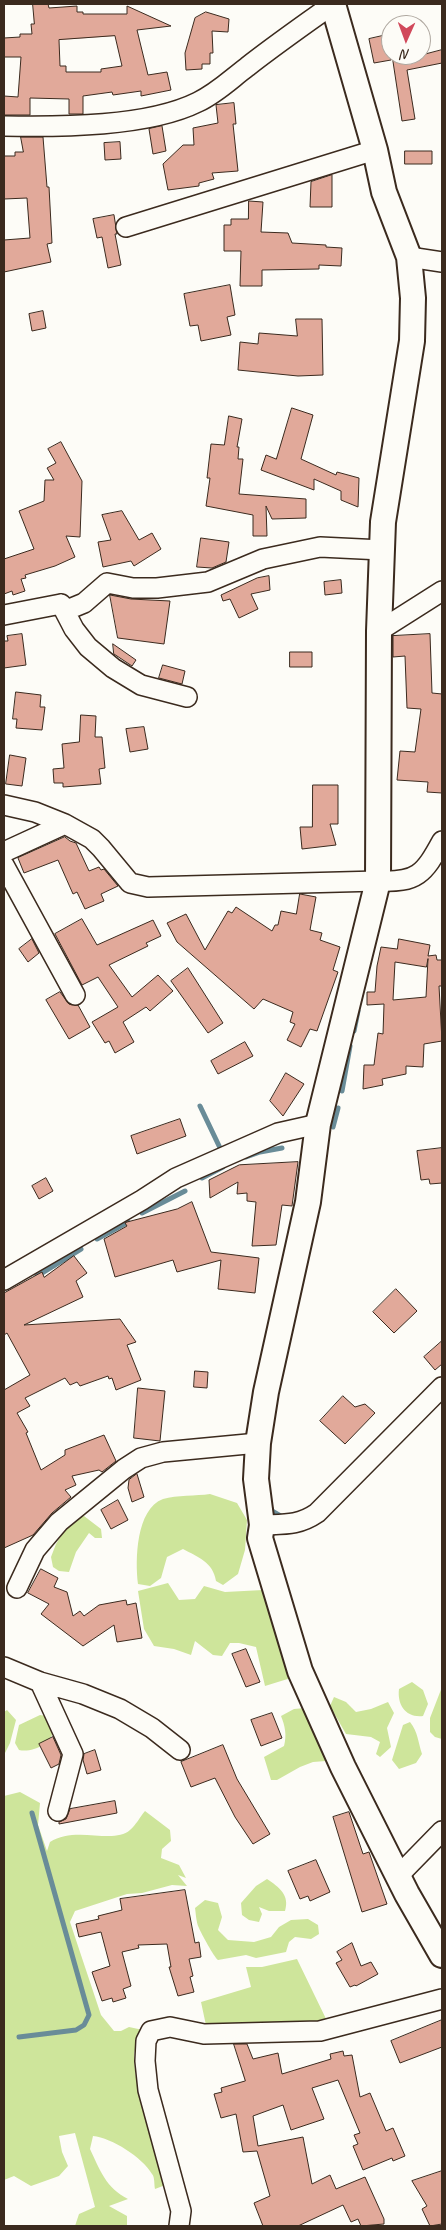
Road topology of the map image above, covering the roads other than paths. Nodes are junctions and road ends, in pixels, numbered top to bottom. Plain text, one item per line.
1 (332, 4) edge
2 (4, 126) edge
3 (375, 150) junction
4 (126, 227) dead end
5 (409, 257) junction
6 (442, 262) edge
7 (382, 550) junction
8 (442, 591) edge
9 (61, 604) junction
10 (4, 615) edge
11 (379, 632) junction
12 (187, 697) dead end
13 (4, 805) edge
14 (65, 824) junction
15 (442, 841) edge
16 (4, 852) edge
17 (4, 865) edge
18 (378, 881) junction
19 (75, 995) dead end
20 (318, 1124) junction
21 (4, 1280) edge
22 (442, 1387) edge
23 (258, 1443) junction
24 (262, 1525) junction
25 (17, 1588) dead end
26 (4, 1668) edge
27 (40, 1682) junction
28 (180, 1750) dead end
29 (58, 1811) dead end
30 (442, 1831) edge
31 (399, 1875) junction
32 (442, 1955) edge
33 (442, 1999) edge
34 (179, 2226) edge

1 - 2 street
1 - 3 street
3 - 4 street
3 - 5 street
5 - 6 street
5 - 7 street
7 - 9 street
7 - 11 street
8 - 11 street
9 - 10 street
9 - 12 street
11 - 18 street
13 - 14 street
14 - 16 street
14 - 18 street
15 - 18 street
17 - 19 street
18 - 20 street
20 - 21 street
20 - 23 street
22 - 24 street
23 - 24 street
23 - 25 street
24 - 31 street
26 - 27 street
27 - 28 street
27 - 29 street
30 - 31 street
31 - 32 street
33 - 34 street

